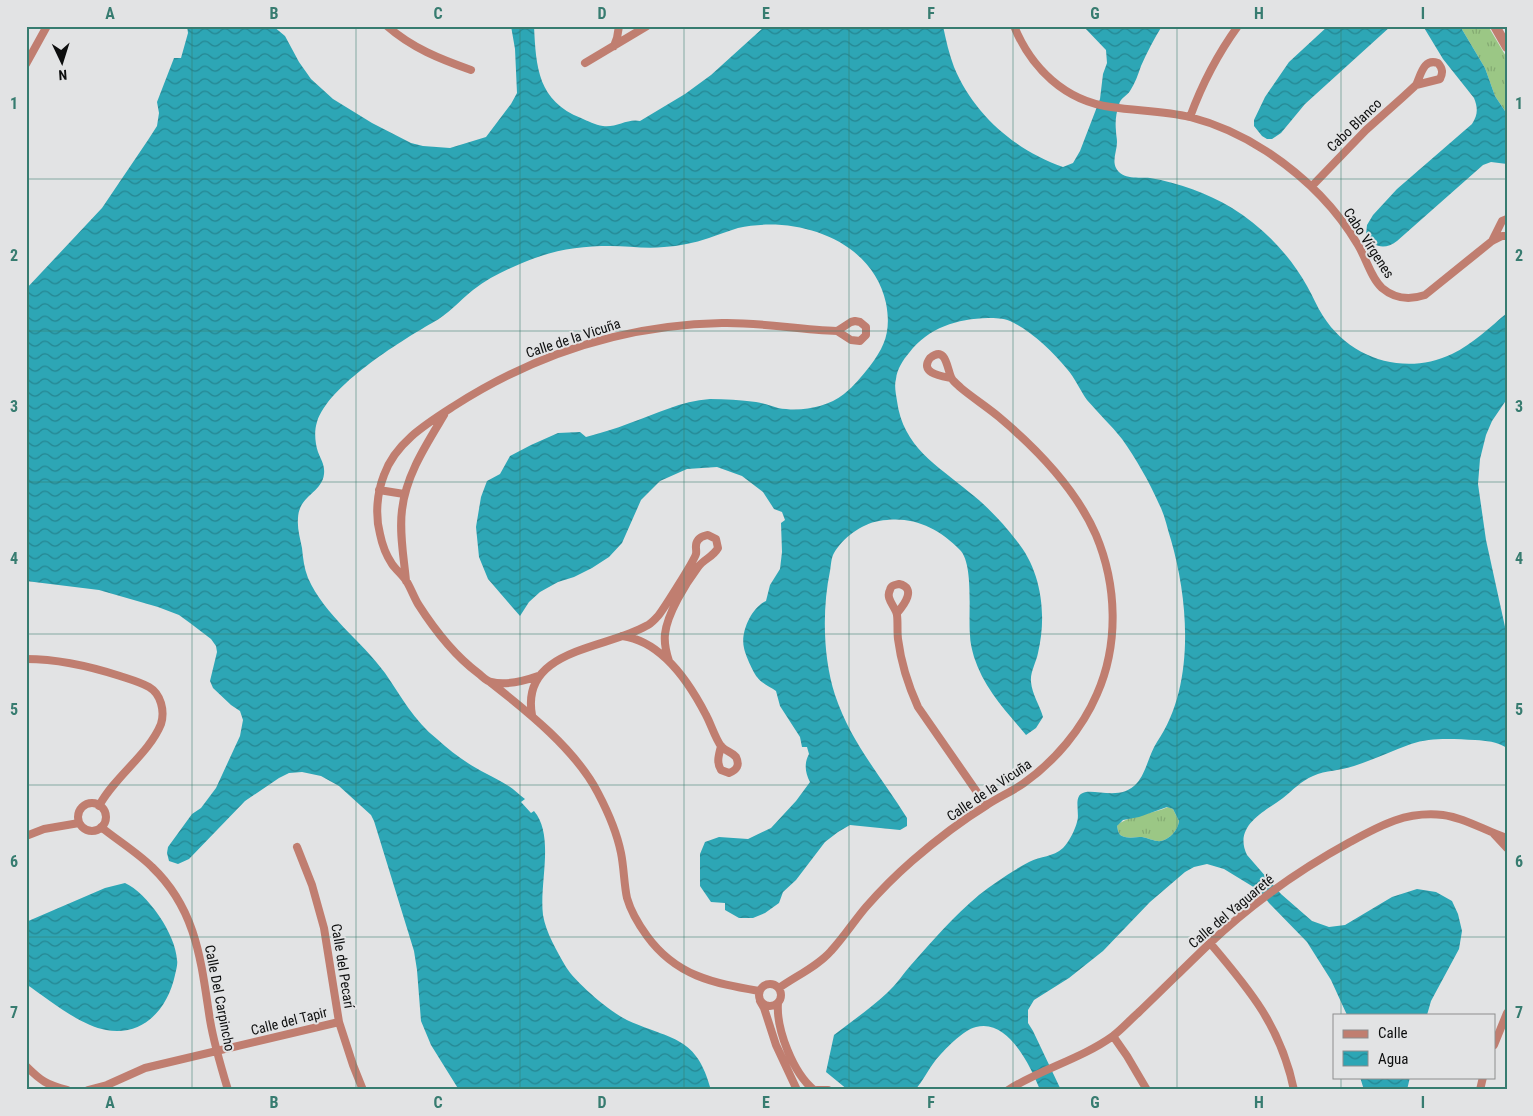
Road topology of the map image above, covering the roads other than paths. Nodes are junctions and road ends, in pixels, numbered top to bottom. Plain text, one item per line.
1 (47, 26) edge
2 (387, 26) edge
3 (618, 26) edge
4 (647, 26) edge
5 (1014, 26) edge
6 (1238, 26) edge
7 (1495, 26) edge
8 (614, 46) junction
9 (1507, 47) edge
10 (585, 63) dead end
11 (26, 64) edge
12 (470, 70) dead end
13 (1416, 85) dead end
14 (1190, 117) junction
15 (1312, 186) junction
16 (1507, 219) edge
17 (1507, 236) edge
18 (1492, 241) junction
19 (837, 331) dead end
20 (951, 378) dead end
21 (446, 411) junction
22 (379, 490) junction
23 (404, 494) junction
24 (696, 554) junction
25 (705, 560) junction
26 (406, 581) junction
27 (897, 613) dead end
28 (652, 622) junction
29 (666, 628) junction
30 (620, 636) junction
31 (26, 659) edge
32 (669, 661) junction
33 (538, 676) junction
34 (490, 682) junction
35 (532, 715) junction
36 (721, 746) dead end
37 (986, 805) junction
38 (99, 806) junction
39 (79, 823) junction
40 (102, 827) junction
41 (1492, 833) junction
42 (26, 836) edge
43 (1507, 838) edge
44 (297, 847) dead end
45 (1507, 848) edge
46 (1210, 943) junction
47 (779, 988) junction
48 (759, 991) junction
49 (760, 1001) junction
50 (778, 1003) junction
51 (1507, 1013) edge
52 (339, 1022) junction
53 (1113, 1036) junction
54 (1496, 1040) edge
55 (216, 1051) junction
56 (26, 1066) edge
57 (40, 1080) junction
58 (104, 1088) edge
59 (46, 1090) edge
60 (67, 1090) edge
61 (88, 1090) edge
62 (228, 1090) edge
63 (363, 1090) edge
64 (797, 1090) edge
65 (816, 1090) edge
66 (828, 1090) edge
67 (1008, 1090) edge
68 (1147, 1090) edge
69 (1294, 1090) edge

1 - 11 street
2 - 12 street
3 - 8 street
4 - 8 street
5 - 14 street, Cabo Vírgenes
6 - 14 street
7 - 9 street
8 - 10 street
13 - 15 street, Cabo Blanco
14 - 15 street, Cabo Vírgenes
15 - 18 street, Cabo Vírgenes
16 - 18 street
17 - 18 street, Cabo Vírgenes
19 - 21 street, Calle de la Vicuña
20 - 37 street, Calle de la Vicuña
21 - 22 street, Calle de la Vicuña
21 - 23 street, Calle de la Vicuña
22 - 23 street
22 - 26 street, Calle de la Vicuña
23 - 26 street, Calle de la Vicuña
24 - 25 street
24 - 25 street
24 - 28 street
25 - 29 street
26 - 34 street, Calle de la Vicuña
27 - 37 street
28 - 29 street
28 - 30 street
29 - 32 street
30 - 32 street
30 - 33 street
31 - 38 street
32 - 36 street
33 - 34 street
33 - 35 street
34 - 35 street, Calle de la Vicuña
35 - 48 street, Calle de la Vicuña
37 - 47 street, Calle de la Vicuña
38 - 39 street
38 - 40 street
39 - 40 street
39 - 42 street
40 - 55 street, Calle Del Carpincho
41 - 43 street, Calle del Yaguareté
41 - 45 street, Calle del Yaguareté
41 - 46 street, Calle del Yaguareté
44 - 52 street, Calle del Pecarí
46 - 53 street, Calle del Yaguareté
46 - 69 street
47 - 48 street
47 - 50 street
48 - 49 street
49 - 50 street
49 - 64 street
50 - 65 street
51 - 54 street
52 - 55 street, Calle del Tapir
52 - 63 street, Calle del Pecarí
53 - 67 street, Calle del Yaguareté
53 - 68 street
55 - 58 street, Calle del Tapir
55 - 62 street, Calle Del Carpincho
56 - 57 street
57 - 59 street
57 - 60 street
58 - 61 street, Calle del Tapir
65 - 66 street

